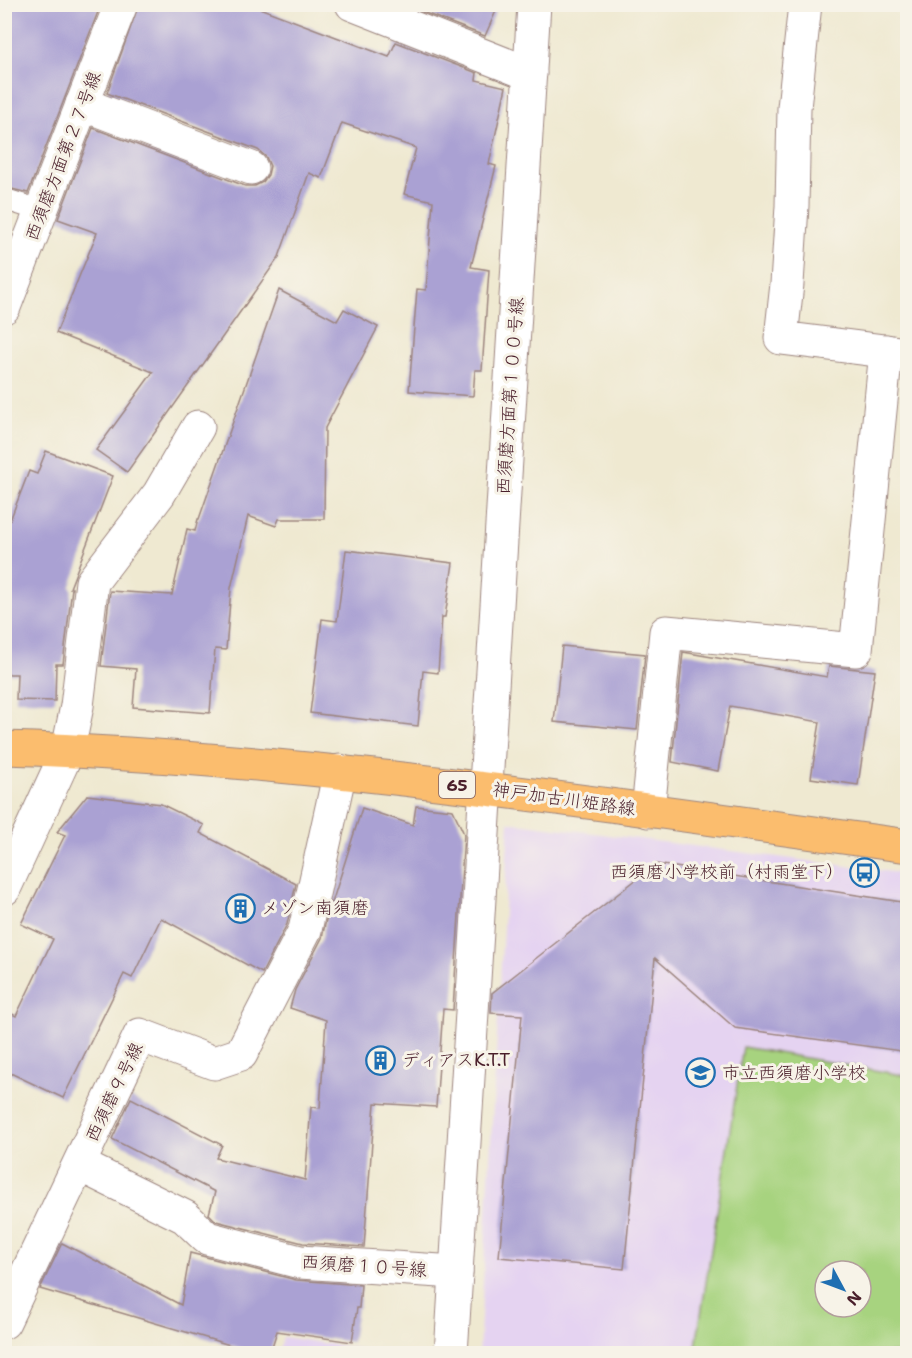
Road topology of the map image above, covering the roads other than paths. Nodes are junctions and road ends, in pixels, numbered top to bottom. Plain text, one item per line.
1 (121, 4) edge
2 (352, 4) edge
3 (534, 4) edge
4 (805, 4) edge
5 (530, 74) junction
6 (82, 104) junction
7 (252, 168) dead end
8 (4, 199) edge
9 (42, 211) junction
10 (4, 307) edge
11 (897, 352) edge
12 (198, 427) dead end
13 (4, 748) edge
14 (68, 750) junction
15 (340, 771) junction
16 (486, 788) junction
17 (648, 811) junction
18 (908, 846) edge
19 (4, 889) edge
20 (80, 1165) junction
21 (456, 1272) junction
22 (4, 1322) edge
23 (451, 1353) edge

1 - 6 street, 西須磨方面第２７号線
2 - 5 street
3 - 5 street, 西須磨方面第１００号線
4 - 11 street
5 - 16 street, 西須磨方面第１００号線
6 - 7 street
6 - 9 street, 西須磨方面第２７号線
8 - 9 lane
9 - 10 street, 西須磨方面第２７号線
11 - 17 street
12 - 14 street
13 - 14 main road, 神戸加古川姫路線 / 65
14 - 15 main road, 神戸加古川姫路線 / 65
14 - 19 street
15 - 16 main road, 神戸加古川姫路線 / 65
15 - 20 street, 西須磨９号線
16 - 17 main road, 神戸加古川姫路線 / 65
16 - 21 street, 西須磨方面第１００号線
17 - 18 main road, 神戸加古川姫路線 / 65
20 - 21 street, 西須磨１０号線
20 - 22 street, 西須磨９号線
21 - 23 street, 西須磨方面第１００号線

